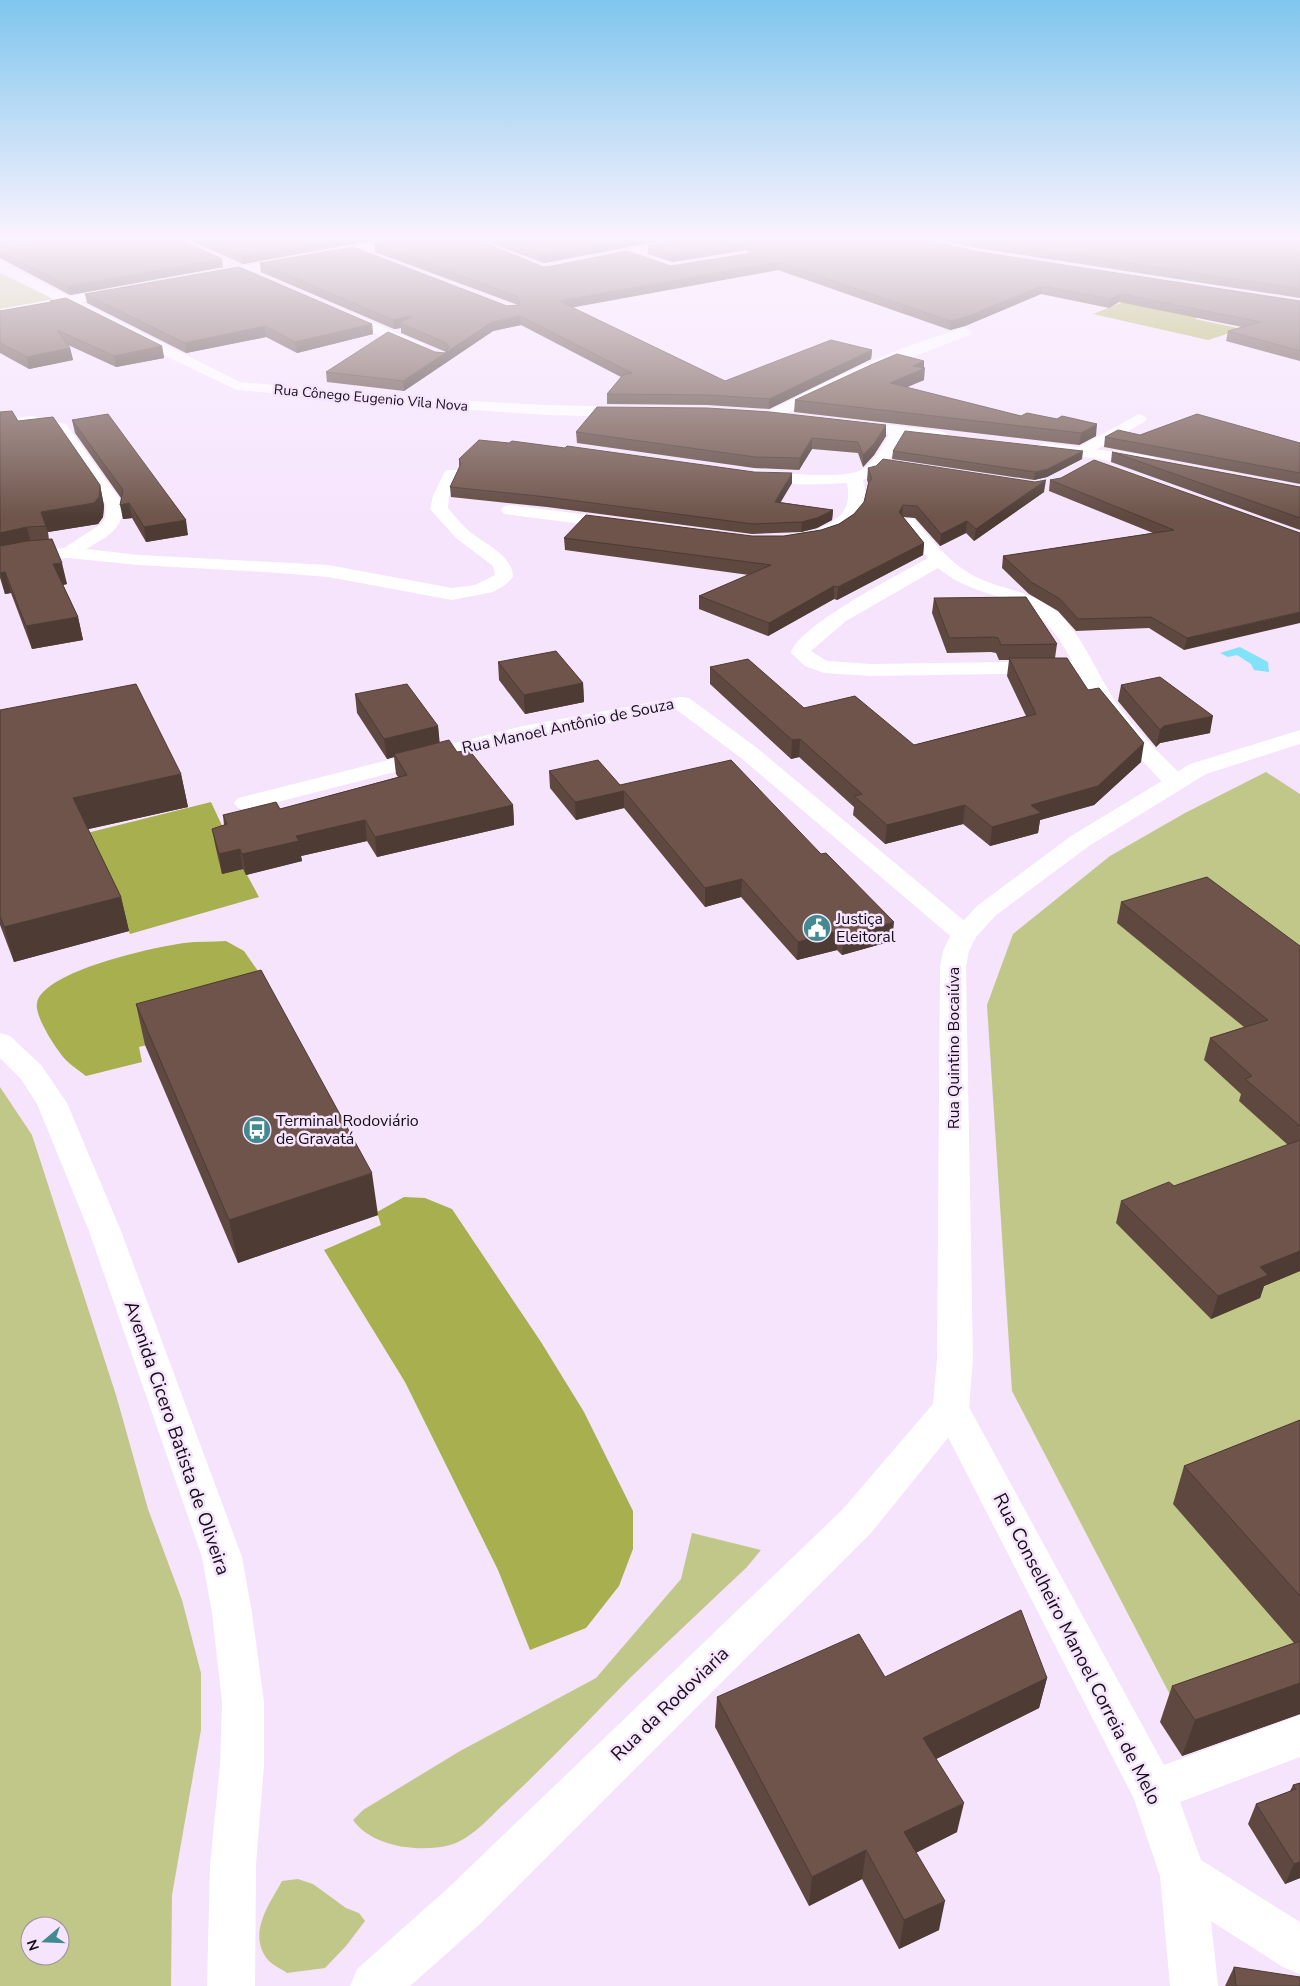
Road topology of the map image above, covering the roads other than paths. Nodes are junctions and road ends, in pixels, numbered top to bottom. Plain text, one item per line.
1 (131, 333) edge
2 (385, 333) edge
3 (963, 333) edge
4 (432, 353) edge
5 (641, 412) edge
6 (752, 414) edge
7 (770, 416) junction
8 (800, 419) edge
9 (1138, 419) dead end
10 (829, 422) edge
11 (0, 424) edge
12 (898, 431) junction
13 (957, 438) edge
14 (1034, 447) edge
15 (1091, 459) junction
16 (878, 463) junction
17 (1166, 464) edge
18 (897, 466) edge
19 (737, 473) edge
20 (452, 474) dead end
21 (1131, 475) edge
22 (854, 476) junction
23 (510, 510) dead end
24 (908, 523) edge
25 (635, 526) edge
26 (800, 540) edge
27 (68, 553) junction
28 (0, 560) edge
29 (938, 560) junction
30 (1084, 667) junction
31 (1300, 736) edge
32 (1175, 782) junction
33 (246, 804) dead end
34 (964, 934) junction
35 (0, 1042) edge
36 (951, 1408) junction
37 (1300, 1736) edge
38 (1154, 1791) junction
39 (1183, 1876) junction
40 (1300, 1950) edge
41 (231, 1986) edge
42 (374, 1986) edge
43 (1194, 1986) edge

1 - 5 street, Rua Cônego Eugenio Vila Nova
2 - 4 street
3 - 7 street
6 - 7 street
7 - 8 street
9 - 15 street
10 - 12 street
11 - 27 street
12 - 13 street
12 - 16 street
14 - 15 street
15 - 17 street
15 - 21 street
16 - 18 street
16 - 22 street
19 - 22 street
20 - 27 street
22 - 26 street
23 - 25 street
24 - 29 street
27 - 28 street
29 - 30 street
29 - 30 street
30 - 32 street
31 - 32 street, Rua Quintino Bocaiúva
32 - 34 street, Rua Quintino Bocaiúva
33 - 34 street, Rua Manoel Antônio de Souza
34 - 36 street, Rua Quintino Bocaiúva
35 - 41 street, Avenida Cicero Batista de Oliveira
36 - 38 street, Rua Conselheiro Manoel Correia de Melo
36 - 42 street, Rua da Rodoviaria
37 - 38 street
38 - 39 street, Rua Conselheiro Manoel Correia de Melo
39 - 40 street
39 - 43 street, Rua Conselheiro Manoel Correia de Melo

